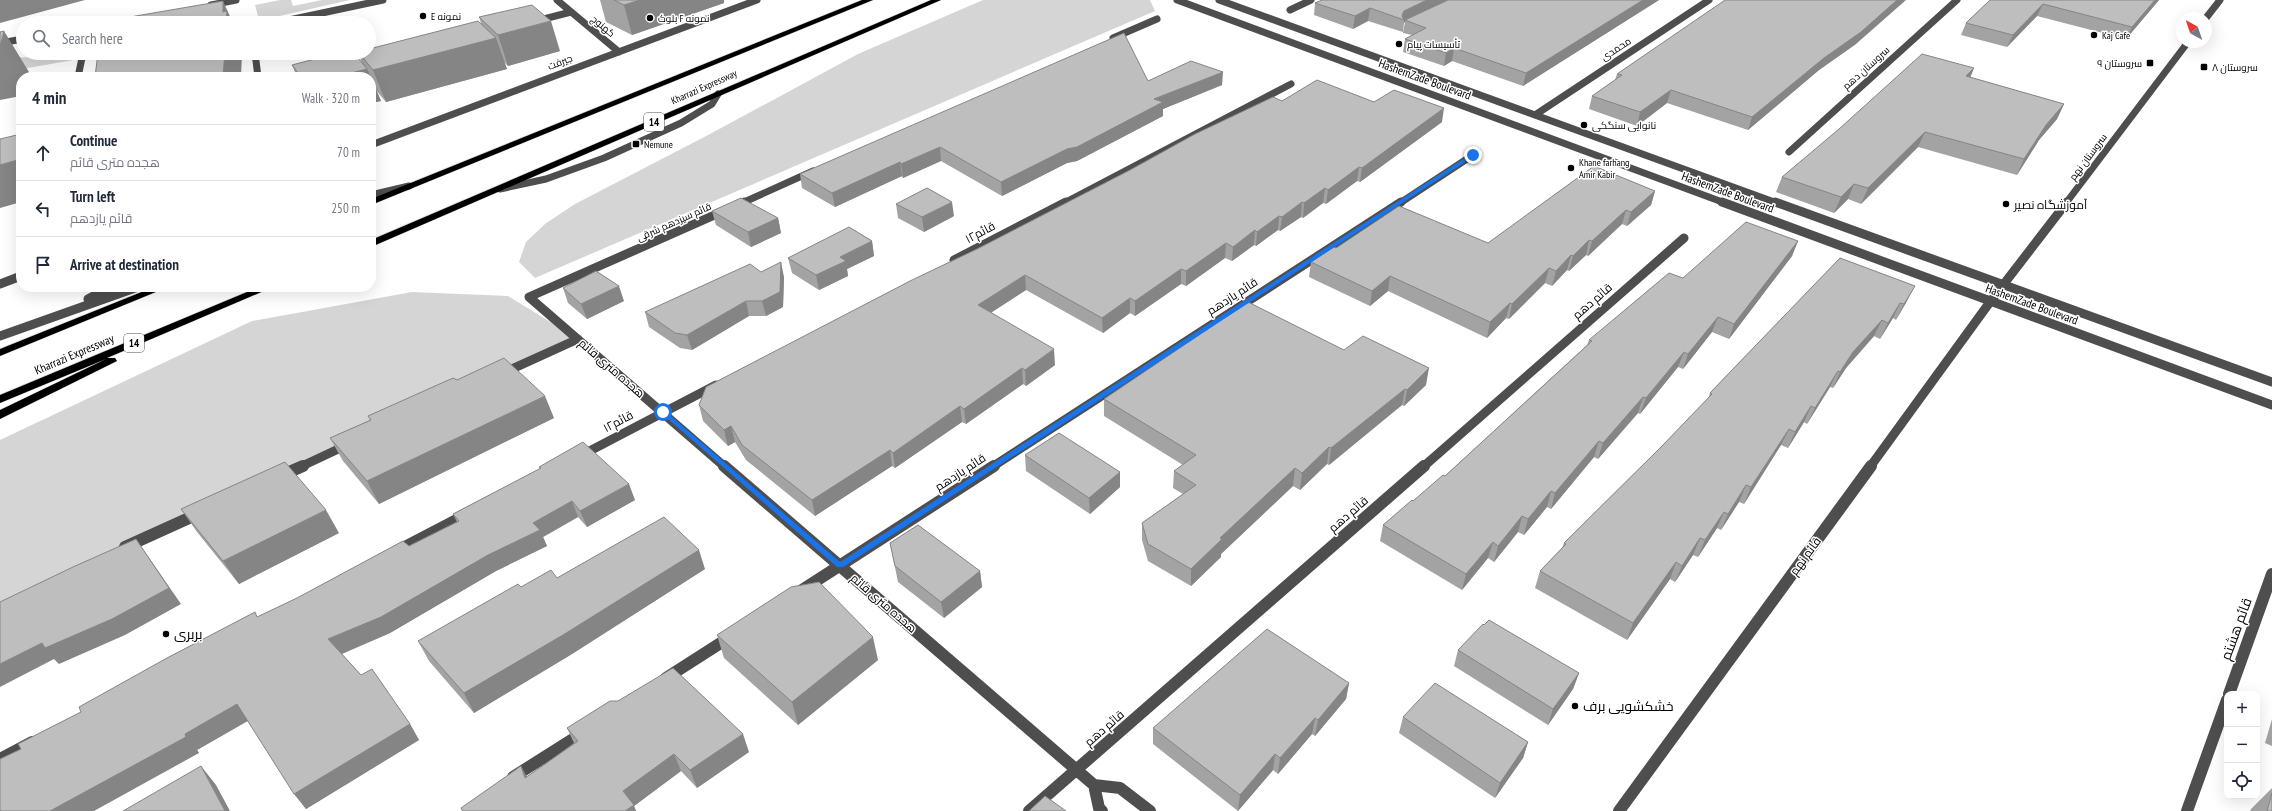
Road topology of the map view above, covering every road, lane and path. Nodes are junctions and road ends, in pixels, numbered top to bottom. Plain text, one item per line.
1 (236, 0) edge
2 (383, 0) edge
3 (557, 0) edge
4 (757, 0) edge
5 (863, 0) edge
6 (870, 0) edge
7 (937, 0) edge
8 (1177, 0) edge
9 (1219, 0) edge
10 (1311, 0) edge
11 (1709, 0) edge
12 (1957, 0) edge
13 (2208, 0) edge
14 (2219, 1) edge
15 (204, 6) edge
16 (1290, 10) dead end
17 (571, 12) junction
18 (2211, 12) edge
19 (837, 13) junction
20 (308, 16) edge
21 (1156, 19) dead end
22 (526, 24) edge
23 (16, 41) edge
24 (10, 42) junction
25 (16, 42) edge
26 (1105, 42) edge
27 (0, 43) edge
28 (2183, 48) edge
29 (1353, 49) junction
30 (619, 52) junction
31 (1335, 58) junction
32 (82, 60) edge
33 (256, 60) edge
34 (79, 72) edge
35 (257, 72) edge
36 (1291, 84) dead end
37 (718, 94) junction
38 (1535, 115) junction
39 (376, 143) edge
40 (1789, 152) dead end
41 (1473, 155) dead end
42 (821, 168) edge
43 (417, 184) junction
44 (500, 190) junction
45 (376, 194) edge
46 (376, 200) edge
47 (1684, 238) dead end
48 (376, 242) edge
49 (945, 265) edge
50 (16, 278) edge
51 (0, 284) edge
52 (2003, 285) junction
53 (101, 292) edge
54 (124, 292) edge
55 (151, 292) edge
56 (256, 292) edge
57 (529, 297) joint
58 (1990, 302) junction
59 (222, 306) junction
60 (63, 313) junction
61 (0, 336) edge
62 (578, 339) junction
63 (0, 353) edge
64 (491, 379) edge
65 (726, 379) edge
66 (2272, 382) edge
67 (0, 399) edge
68 (2272, 406) edge
69 (663, 412) junction
70 (0, 415) edge
71 (361, 439) edge
72 (571, 460) edge
73 (267, 482) edge
74 (209, 508) edge
75 (480, 508) edge
76 (116, 552) edge
77 (388, 556) edge
78 (840, 566) junction
79 (2272, 574) edge
80 (794, 596) edge
81 (740, 630) edge
82 (654, 686) edge
83 (2230, 691) edge
84 (2224, 708) edge
85 (594, 725) edge
86 (42, 737) edge
87 (0, 759) edge
88 (1076, 769) junction
89 (501, 785) edge
90 (1094, 785) junction
91 (1029, 811) edge
92 (1102, 811) edge
93 (1150, 811) edge
94 (1619, 811) edge
95 (2187, 811) edge

1 - 15 street
2 - 20 street
3 - 17 street, كهنوج
4 - 30 street, جيرفت
5 - 19 street
6 - 19 highway, Kharrazi Expressway
7 - 37 highway, Kharrazi Expressway / 14
8 - 31 street, HashemZade Boulevard
9 - 29 street, HashemZade Boulevard
10 - 16 street
11 - 38 street, محمدی
12 - 40 street, سروستان دهم
13 - 14 street
14 - 18 street
17 - 22 street
17 - 30 street, كهنوج
19 - 43 highway, Kharrazi Expressway
21 - 26 street
23 - 24 street
24 - 25 street
24 - 27 street
28 - 52 street, سروستان نهم
29 - 31 street
29 - 38 street, HashemZade Boulevard
30 - 39 street, جيرفت
31 - 58 street, HashemZade Boulevard
32 - 34 street
33 - 35 street
36 - 49 street, قائم۱۲
37 - 44 highway, Kharrazi Expressway / 14
37 - 44 street
38 - 52 street, HashemZade Boulevard
41 - 78 street, قائم یازدهم
42 - 57 street, قائم سیزدهم شرقی
43 - 45 street
43 - 46 highway, Kharrazi Expressway
44 - 48 highway, Kharrazi Expressway / 14
47 - 88 street, قائم دهم
50 - 51 street
52 - 58 street, سروستان نهم
52 - 66 street, HashemZade Boulevard
53 - 60 street
54 - 60 street
55 - 63 highway
56 - 59 highway, Kharrazi Expressway / 14
57 - 62 street, هجده متری قائم
58 - 68 street, HashemZade Boulevard
58 - 94 street, قائم نهم
59 - 67 highway, Kharrazi Expressway / 14
59 - 70 highway
60 - 61 street
62 - 64 street
62 - 69 street, هجده متری قائم
65 - 69 street, قائم۱۲
69 - 72 street, قائم۱۲
69 - 78 street, هجده متری قائم
71 - 73 street
74 - 76 street
75 - 77 street
78 - 80 street, قائم یازدهم
78 - 88 street, هجده متری قائم
79 - 83 street, قائم هشتم
81 - 82 street
84 - 95 street
85 - 89 street
86 - 87 street
88 - 90 street, هجده متری قائم
88 - 91 street, قائم دهم
90 - 92 street
90 - 93 street

